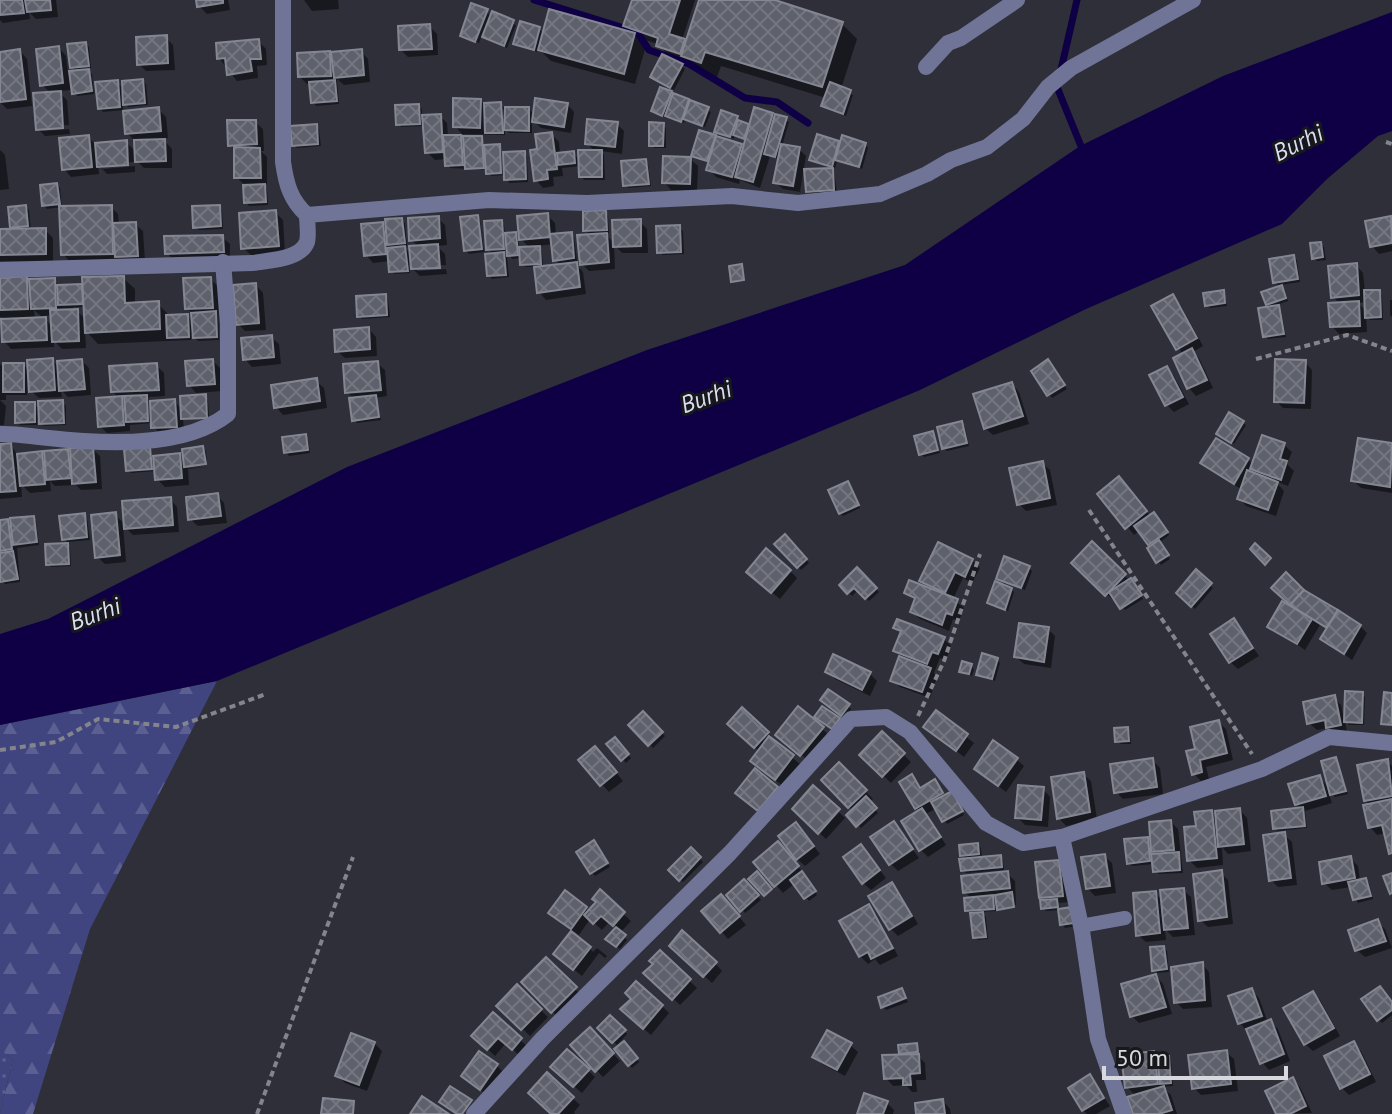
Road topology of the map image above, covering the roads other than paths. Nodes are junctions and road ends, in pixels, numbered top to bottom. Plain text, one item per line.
1 (283, 0) edge
2 (1017, 0) edge
3 (1193, 0) edge
4 (926, 67) dead end
5 (307, 215) junction
6 (223, 262) junction
7 (0, 270) edge
8 (0, 434) edge
9 (1392, 743) edge
10 (1062, 837) junction
11 (1125, 918) dead end
12 (1081, 926) junction
13 (474, 1114) edge
14 (1124, 1114) edge

1 - 5 street
2 - 4 street
3 - 5 street
5 - 6 street
6 - 7 street
6 - 8 street
9 - 10 street
10 - 12 street
10 - 13 street
11 - 12 lane
12 - 14 street

